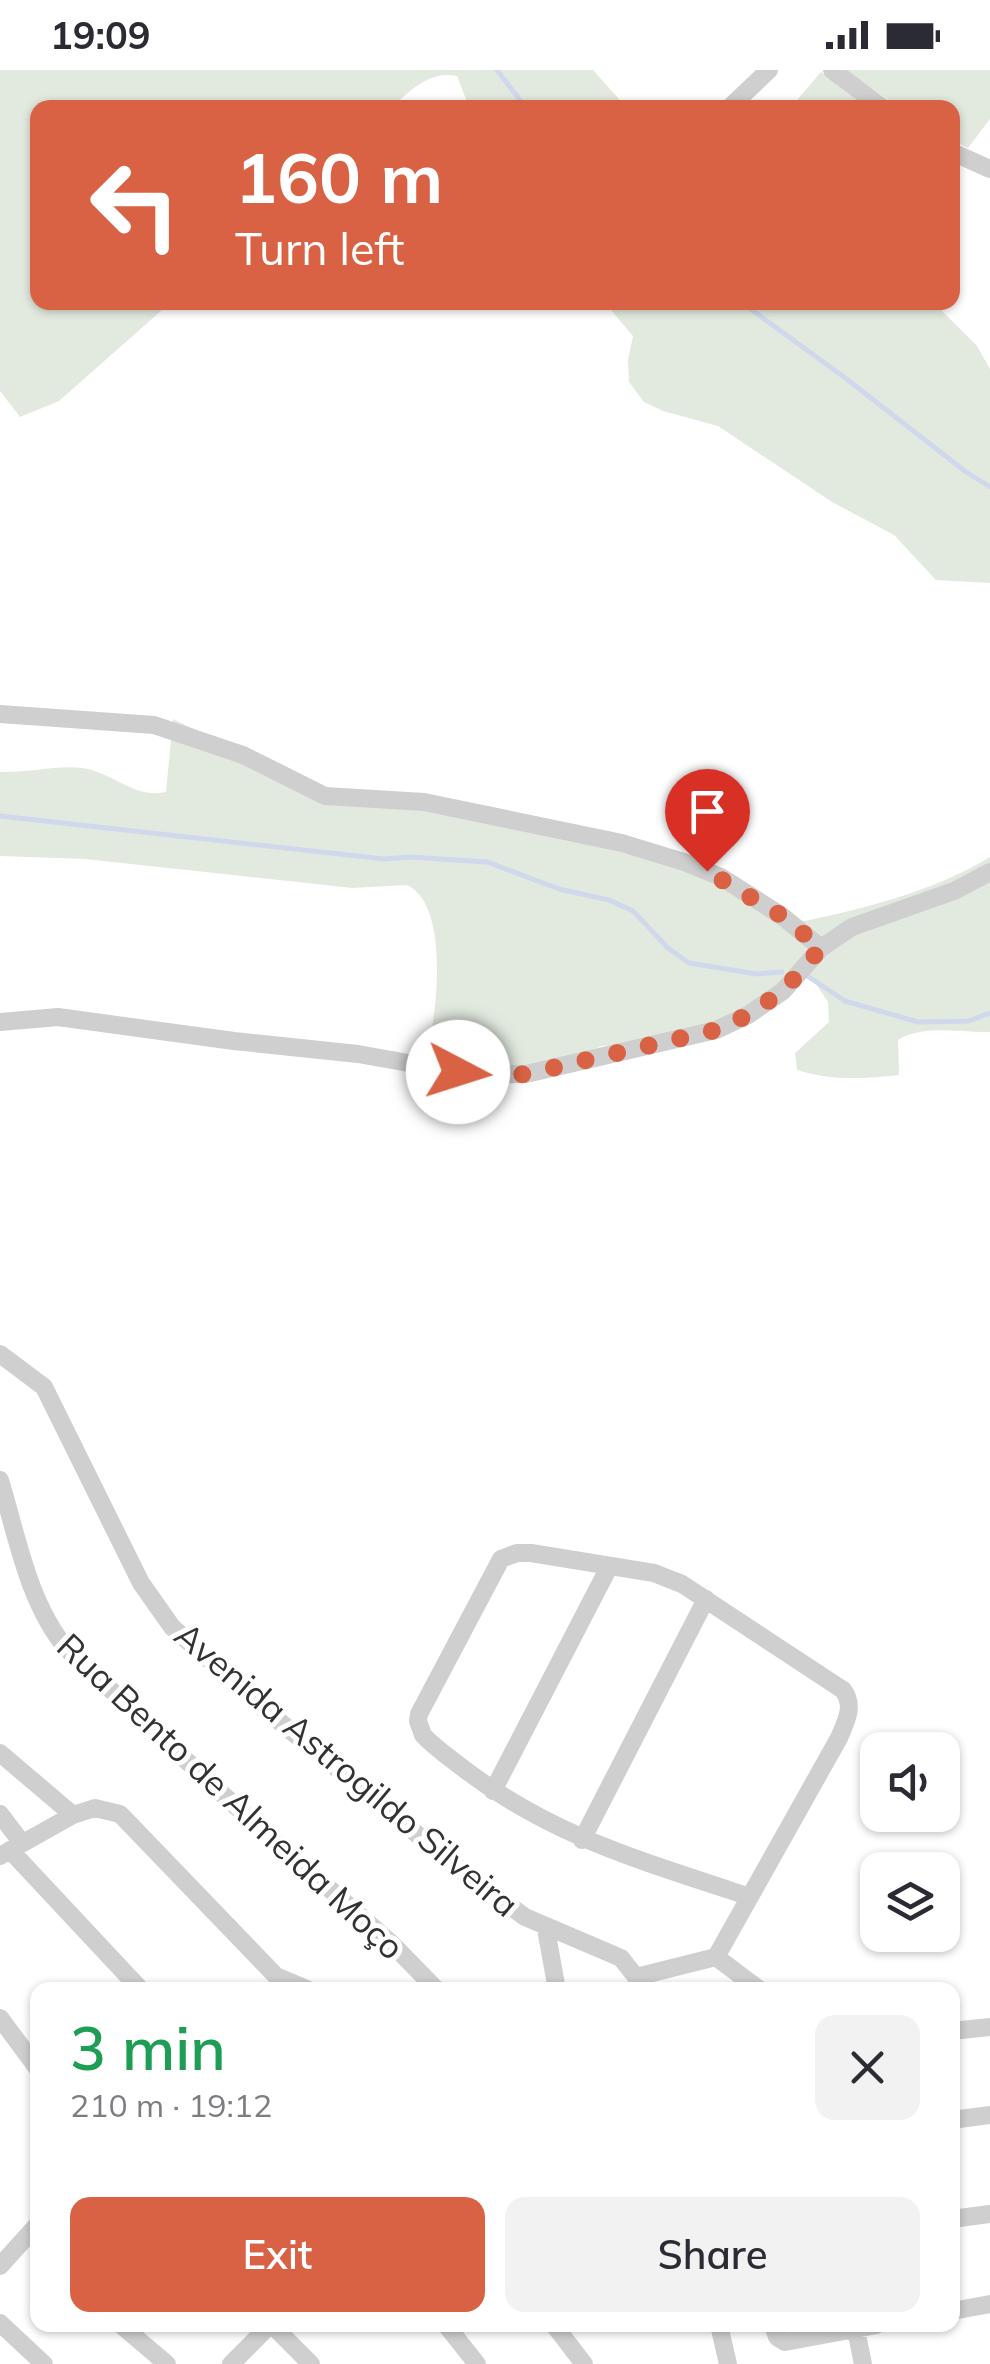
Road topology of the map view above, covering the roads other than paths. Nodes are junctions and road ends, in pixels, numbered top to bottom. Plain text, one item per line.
1 (768, 70) edge
2 (832, 70) edge
3 (737, 100) edge
4 (872, 100) edge
5 (960, 156) edge
6 (990, 169) edge
7 (0, 714) edge
8 (990, 872) edge
9 (821, 948) junction
10 (0, 1022) edge
11 (0, 1354) edge
12 (1, 1487) edge
13 (609, 1568) junction
14 (706, 1599) junction
15 (0, 1754) edge
16 (493, 1791) junction
17 (0, 1814) edge
18 (73, 1815) junction
19 (582, 1840) junction
20 (11, 1850) edge
21 (750, 1897) junction
22 (546, 1929) junction
23 (716, 1957) junction
24 (134, 1982) edge
25 (268, 1982) edge
26 (429, 1982) edge
27 (556, 1982) edge
28 (637, 1982) edge
29 (641, 1982) edge
30 (749, 1982) edge
31 (0, 2018) edge
32 (990, 2027) edge
33 (960, 2030) edge
34 (7, 2043) edge
35 (30, 2062) edge
36 (990, 2115) edge
37 (960, 2119) edge
38 (990, 2214) edge
39 (960, 2218) edge
40 (30, 2232) edge
41 (22, 2240) junction
42 (30, 2246) edge
43 (0, 2266) edge
44 (990, 2304) edge
45 (960, 2310) edge
46 (0, 2323) edge
47 (129, 2332) edge
48 (264, 2332) edge
49 (278, 2332) edge
50 (452, 2332) edge
51 (559, 2332) edge
52 (721, 2332) edge
53 (775, 2332) edge
54 (832, 2332) edge
55 (856, 2332) edge
56 (44, 2364) edge
57 (167, 2364) edge
58 (231, 2364) edge
59 (311, 2364) edge
60 (477, 2364) edge
61 (584, 2364) edge
62 (728, 2364) edge
63 (863, 2364) edge

1 - 3 street
2 - 4 street
5 - 6 street
7 - 9 street
8 - 9 street
9 - 10 street
11 - 22 street, Avenida Astrogildo Silveira
12 - 26 street, Rua Bento de Almeida Moço
13 - 14 street
13 - 16 street
13 - 16 street
14 - 19 street
14 - 21 street
15 - 18 street
16 - 19 street
17 - 20 street
18 - 20 street
18 - 25 street
19 - 21 street
20 - 24 street
21 - 23 street
22 - 27 street
22 - 28 street, Avenida Astrogildo Silveira
23 - 29 street
23 - 30 street
31 - 34 street
32 - 33 street
34 - 35 street
36 - 37 street
38 - 39 street
40 - 41 street
41 - 42 street
41 - 43 street
44 - 45 street
46 - 56 street
47 - 57 street
48 - 58 street
49 - 59 street
50 - 60 street
51 - 61 street
52 - 62 street
53 - 54 street
55 - 63 street

